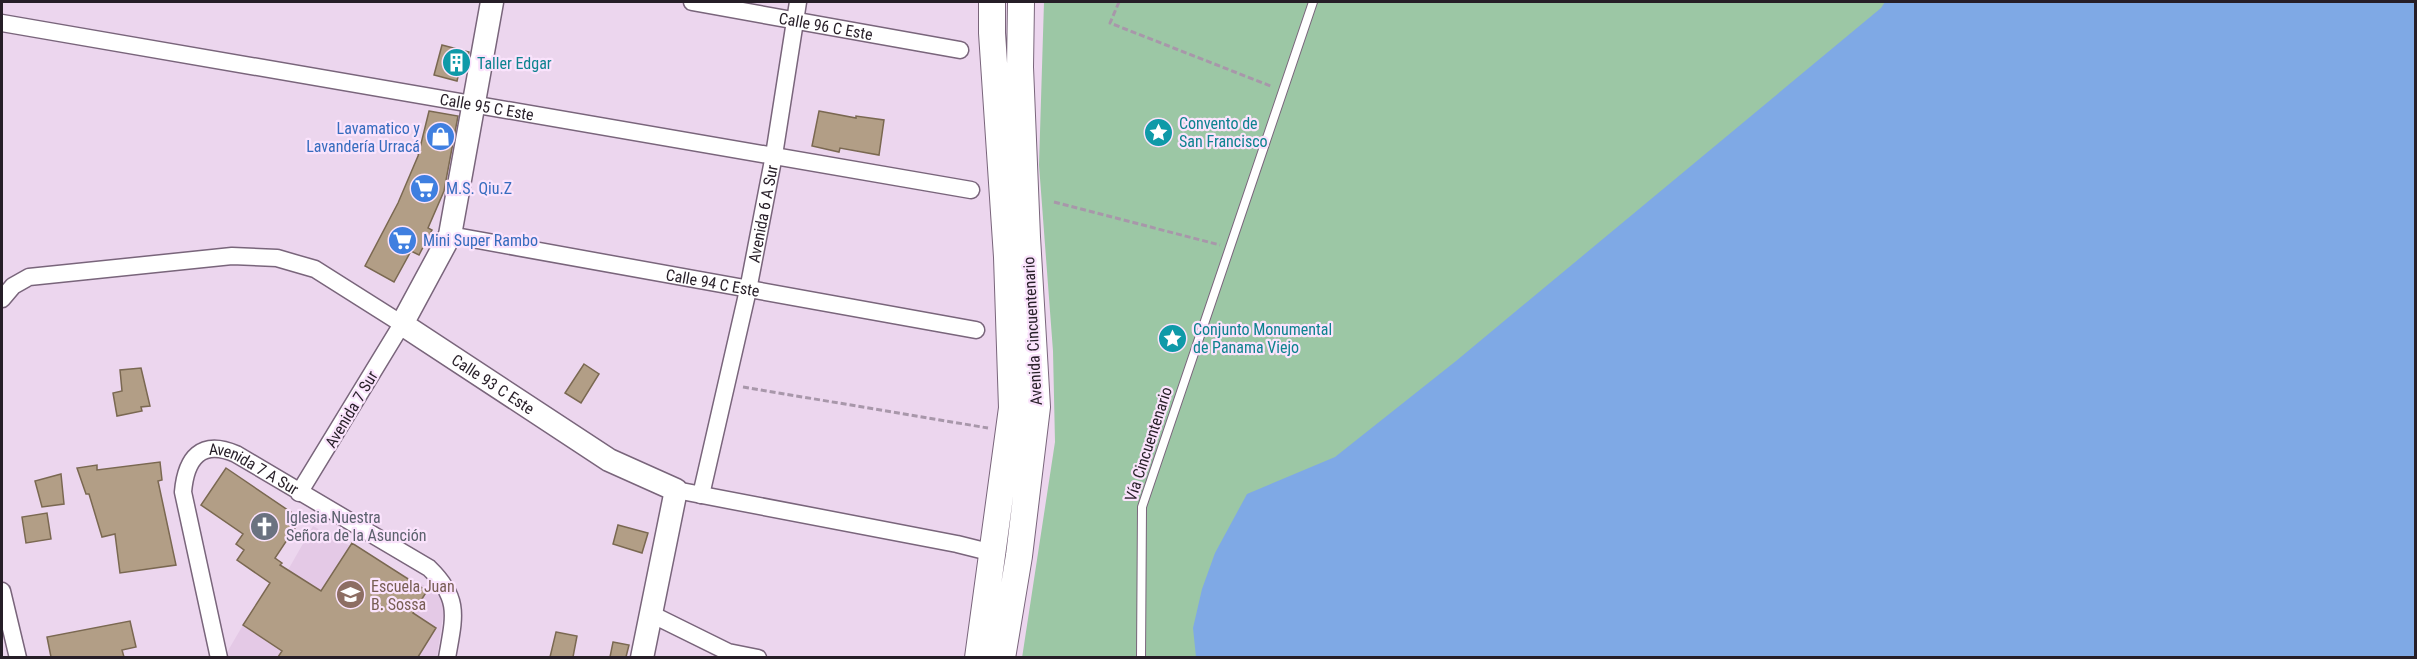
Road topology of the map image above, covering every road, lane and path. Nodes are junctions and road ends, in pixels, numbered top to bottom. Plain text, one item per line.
1 (492, 2) edge
2 (692, 2) edge
3 (798, 2) edge
4 (992, 2) edge
5 (1021, 2) edge
6 (1119, 2) edge
7 (1313, 2) edge
8 (795, 21) junction
9 (2, 23) edge
10 (960, 50) dead end
11 (1282, 91) junction
12 (474, 104) junction
13 (774, 155) junction
14 (971, 190) dead end
15 (1054, 202) dead end
16 (450, 235) junction
17 (1230, 247) junction
18 (748, 290) junction
19 (3, 295) edge
20 (402, 324) junction
21 (976, 330) dead end
22 (726, 385) junction
23 (969, 425) dead end
24 (676, 490) junction
25 (299, 493) junction
26 (701, 495) junction
27 (993, 554) junction
28 (2, 591) edge
29 (651, 614) junction
30 (18, 657) edge
31 (219, 657) edge
32 (447, 657) edge
33 (642, 657) edge
34 (758, 657) edge
35 (978, 657) edge
36 (1002, 657) edge
37 (1141, 657) edge

1 - 12 street
2 - 8 street, Calle 96 C Este
3 - 8 street, Avenida 6 A Sur
4 - 27 main road, Avenida Cincuentenario
5 - 36 main road, Avenida Cincuentenario
6 - 11 path
7 - 11 lane, Vía Cincuentenario
8 - 10 street, Calle 96 C Este
8 - 13 street, Avenida 6 A Sur
9 - 12 street, Calle 95 C Este
11 - 17 lane, Vía Cincuentenario
12 - 13 street, Calle 95 C Este
12 - 16 street
13 - 14 street, Calle 95 C Este
13 - 18 street, Avenida 6 A Sur
15 - 17 path
16 - 18 street, Calle 94 C Este
16 - 20 street
17 - 37 lane, Vía Cincuentenario
18 - 21 street, Calle 94 C Este
18 - 22 street, Avenida 6 A Sur
19 - 20 street, Calle 93 C Este
20 - 24 street, Calle 93 C Este
20 - 25 street, Avenida 7 Sur
22 - 23 path
22 - 26 street, Avenida 6 A Sur
24 - 26 street, Calle 93 C Este
24 - 29 street
25 - 31 street, Avenida 7 A Sur
25 - 32 street, Avenida 7 A Sur
26 - 27 street, Calle 93 C Este
27 - 35 main road, Avenida Cincuentenario
28 - 30 street
29 - 33 street
29 - 34 street

